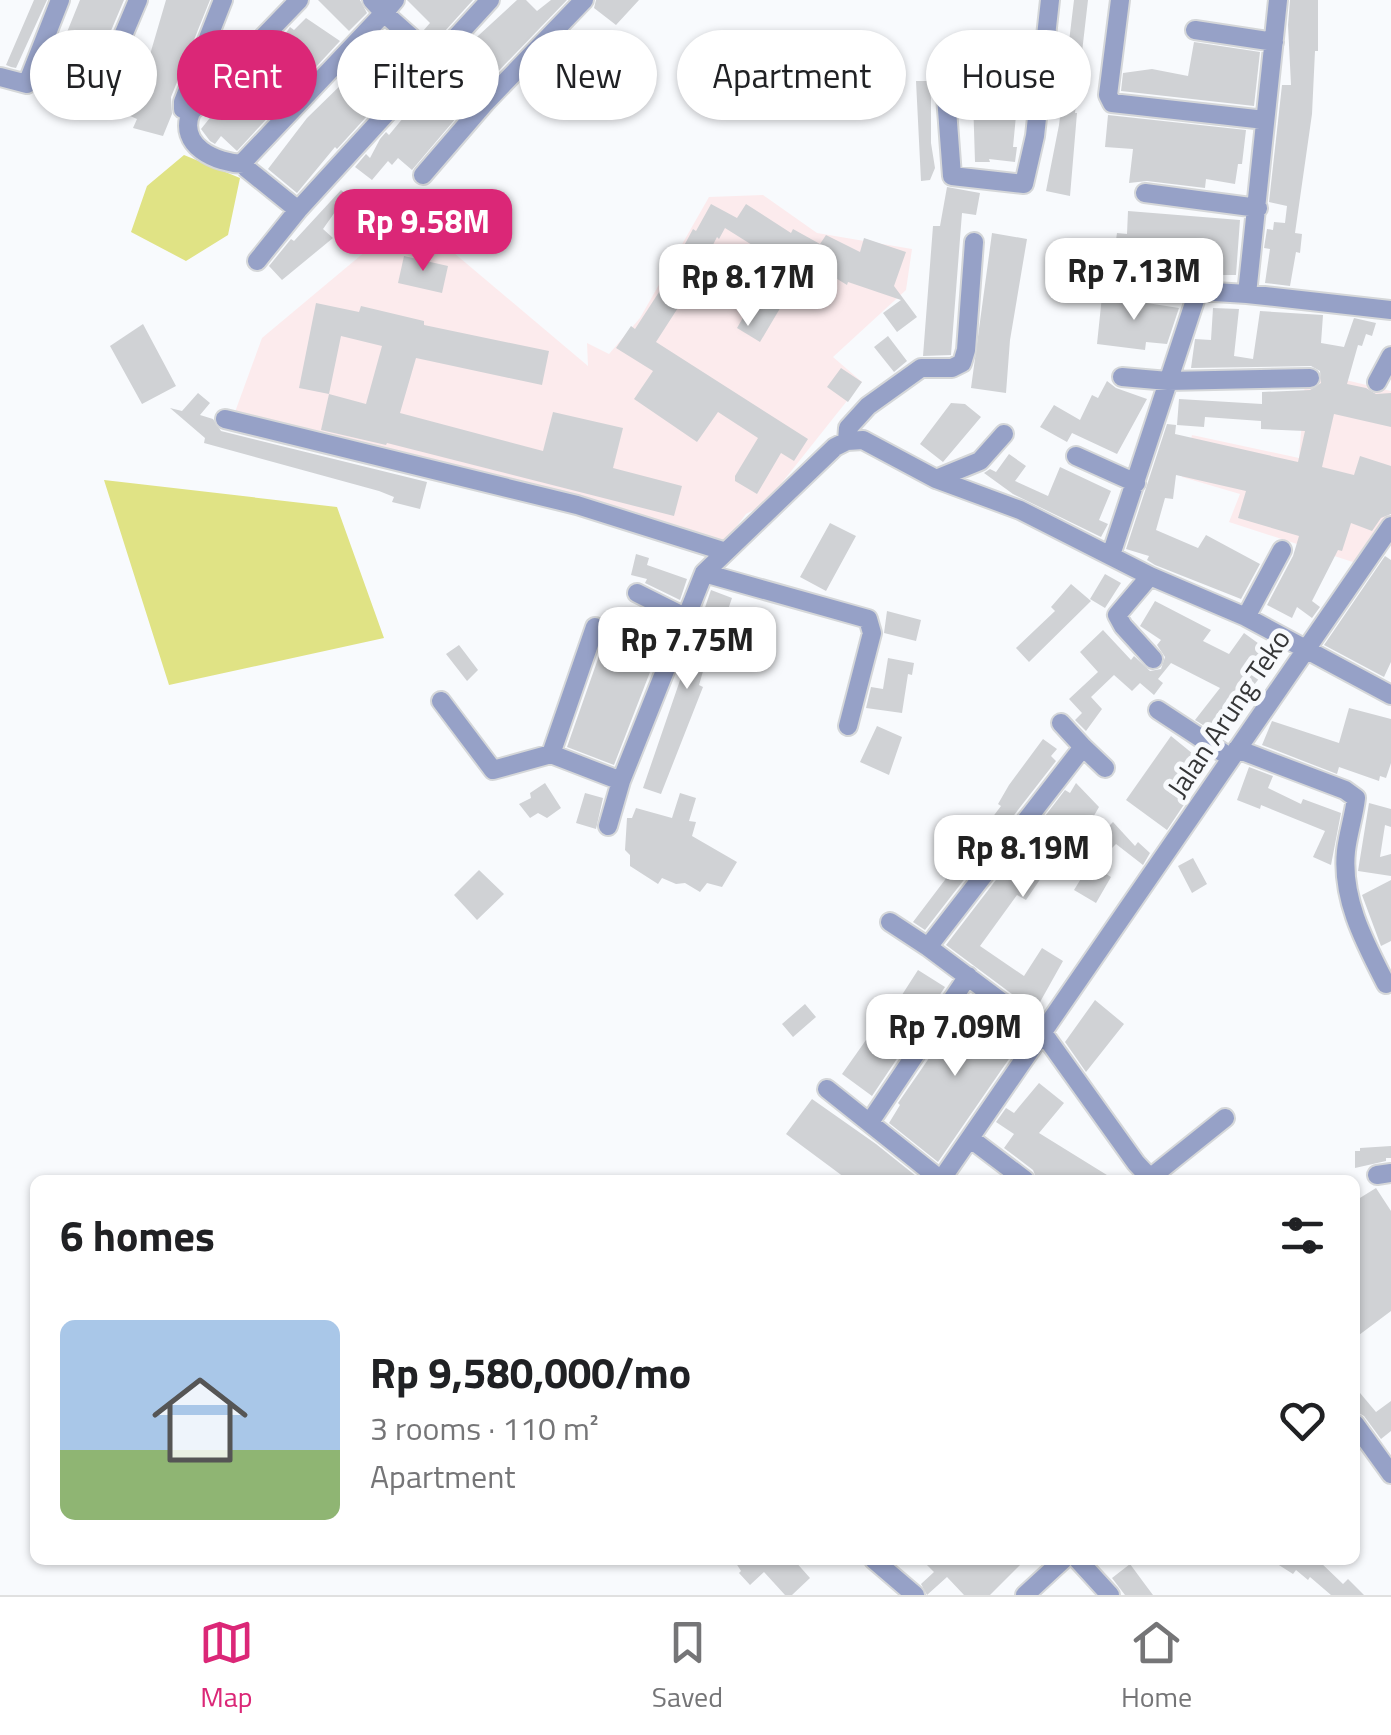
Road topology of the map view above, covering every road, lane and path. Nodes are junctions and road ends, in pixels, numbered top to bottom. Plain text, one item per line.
1 (60, 0) edge
2 (138, 0) edge
3 (223, 0) edge
4 (300, 0) edge
5 (490, 0) edge
6 (584, 0) edge
7 (1050, 0) edge
8 (1120, 0) edge
9 (1278, 0) edge
10 (384, 4) edge
11 (125, 30) edge
12 (211, 30) edge
13 (271, 30) edge
14 (409, 30) edge
15 (462, 30) edge
16 (1047, 30) edge
17 (1194, 30) dead end
18 (1274, 42) junction
19 (0, 77) edge
20 (499, 90) edge
21 (189, 120) edge
22 (379, 120) edge
23 (472, 120) edge
24 (948, 120) edge
25 (1037, 120) edge
26 (1264, 120) junction
27 (244, 164) junction
28 (423, 175) dead end
29 (1146, 193) dead end
30 (1258, 208) junction
31 (298, 210) junction
32 (974, 242) dead end
33 (257, 261) dead end
34 (1141, 288) dead end
35 (1198, 291) junction
36 (1247, 294) junction
37 (1391, 310) edge
38 (1391, 356) edge
39 (1122, 377) dead end
40 (1310, 378) dead end
41 (1168, 381) junction
42 (1377, 382) dead end
43 (225, 419) dead end
44 (1004, 434) dead end
45 (847, 441) junction
46 (1076, 456) dead end
47 (936, 480) junction
48 (1136, 483) junction
49 (1391, 526) edge
50 (1282, 550) dead end
51 (723, 551) junction
52 (1111, 555) junction
53 (704, 573) junction
54 (1150, 576) junction
55 (637, 593) dead end
56 (684, 617) junction
57 (1246, 617) junction
58 (595, 627) dead end
59 (1305, 648) junction
60 (1152, 659) dead end
61 (1389, 689) edge
62 (442, 700) dead end
63 (1158, 710) dead end
64 (1062, 723) dead end
65 (848, 726) dead end
66 (1083, 747) junction
67 (551, 754) junction
68 (1234, 754) junction
69 (1105, 768) dead end
70 (621, 781) junction
71 (608, 826) dead end
72 (890, 922) dead end
73 (928, 947) junction
74 (968, 976) junction
75 (1386, 984) dead end
76 (1043, 1034) junction
77 (828, 1089) dead end
78 (1225, 1118) dead end
79 (870, 1122) junction
80 (971, 1140) junction
81 (1136, 1163) junction
82 (936, 1175) edge
83 (946, 1175) edge
84 (1018, 1175) edge
85 (1127, 1175) edge
86 (1147, 1175) edge
87 (1156, 1175) edge
88 (1360, 1431) edge
89 (1391, 1474) edge
90 (880, 1565) edge
91 (1058, 1565) edge
92 (1083, 1565) edge
93 (915, 1595) edge
94 (1026, 1595) edge
95 (1110, 1595) edge

1 - 19 street
2 - 11 street
3 - 12 street
4 - 13 street
5 - 15 street
6 - 20 street
7 - 16 street
8 - 26 street
9 - 18 street
10 - 14 street
10 - 27 street
17 - 18 street
18 - 26 street
21 - 27 street
22 - 31 street
23 - 28 street
24 - 25 street
26 - 30 street
27 - 31 street
29 - 30 street
30 - 36 street
31 - 33 street
32 - 45 street
34 - 35 street
35 - 36 street
35 - 41 street
36 - 37 street
38 - 42 street
39 - 41 street
40 - 41 street
41 - 48 street
43 - 51 street
44 - 47 street
45 - 47 street
45 - 51 street
46 - 48 street
47 - 52 street
48 - 52 street
49 - 59 street, Jalan Arung Teko
50 - 57 street
51 - 53 street
52 - 54 street
53 - 56 street
53 - 65 street
54 - 57 street
54 - 60 street
55 - 56 street
56 - 70 street
57 - 59 street
58 - 67 street
59 - 61 street
59 - 68 street, Jalan Arung Teko
62 - 67 street
63 - 68 street
64 - 66 street
66 - 69 street
66 - 73 street
67 - 70 street
68 - 75 street
68 - 76 street, Jalan Arung Teko
70 - 71 street
72 - 73 street
73 - 74 street
74 - 76 street
74 - 79 street
76 - 80 street, Jalan Arung Teko
76 - 81 street
77 - 79 street
78 - 87 street
79 - 82 street
80 - 83 street, Jalan Arung Teko
80 - 84 street
81 - 85 street
81 - 86 street
88 - 89 street
90 - 93 street
91 - 94 street
92 - 95 street

